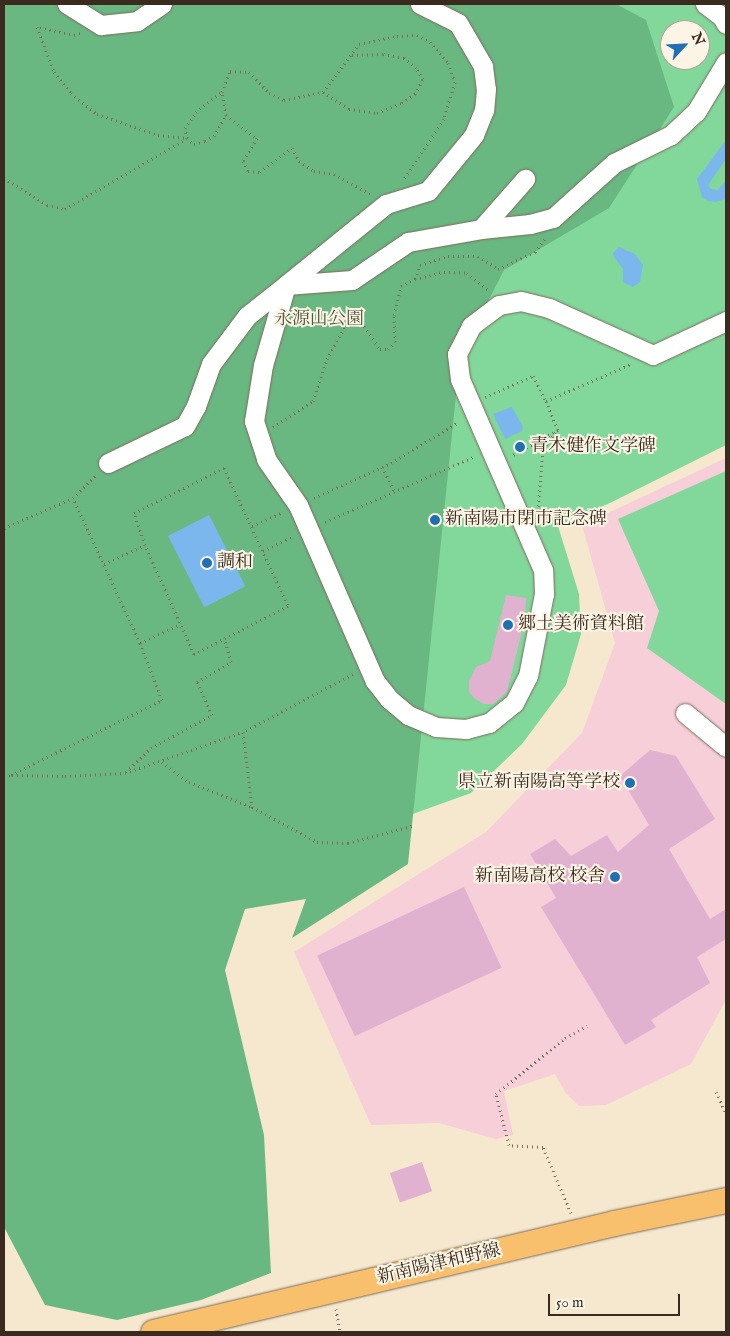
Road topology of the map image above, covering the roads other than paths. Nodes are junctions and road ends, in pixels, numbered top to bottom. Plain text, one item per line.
1 (67, 4) edge
2 (162, 4) edge
3 (420, 4) edge
4 (705, 4) edge
5 (726, 24) edge
6 (726, 62) edge
7 (525, 179) dead end
8 (481, 229) junction
9 (286, 285) junction
10 (726, 321) edge
11 (108, 463) road end
12 (685, 714) dead end
13 (726, 747) edge
14 (726, 1200) edge
15 (153, 1332) edge

1 - 2 lane
3 - 9 lane
4 - 5 lane
6 - 8 lane
7 - 8 lane
8 - 9 lane
9 - 10 lane
9 - 11 lane
12 - 13 lane
14 - 15 main road, 新南陽津和野線

